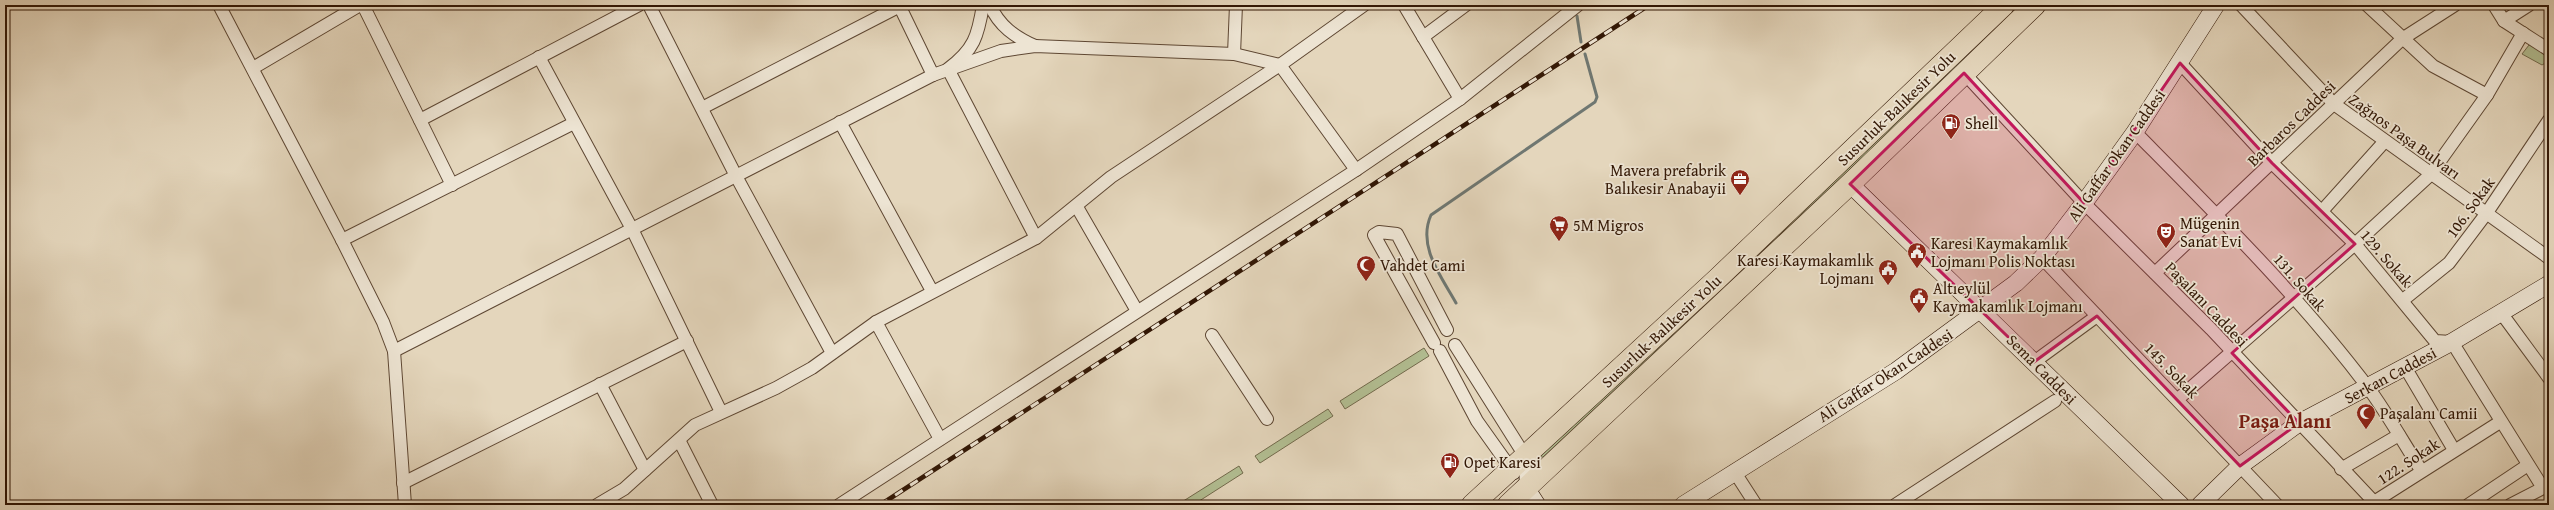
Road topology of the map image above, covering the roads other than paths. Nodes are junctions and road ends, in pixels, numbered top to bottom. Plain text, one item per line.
1 (219, 5) edge
2 (362, 5) edge
3 (639, 5) edge
4 (649, 5) edge
5 (983, 5) edge
6 (990, 5) edge
7 (1236, 5) edge
8 (1364, 5) edge
9 (1404, 5) edge
10 (1466, 5) edge
11 (1578, 5) edge
12 (2004, 5) edge
13 (2035, 5) edge
14 (2216, 5) edge
15 (2241, 5) edge
16 (2367, 5) edge
17 (2455, 5) edge
18 (2494, 5) edge
19 (2529, 5) edge
20 (900, 6) edge
21 (1563, 10) edge
22 (2504, 21) junction
23 (2523, 33) junction
24 (1423, 37) junction
25 (2402, 39) junction
26 (1035, 46) junction
27 (2549, 50) edge
28 (1234, 54) junction
29 (539, 57) junction
30 (2180, 63) junction
31 (1280, 65) junction
32 (253, 68) junction
33 (948, 69) junction
34 (1964, 73) junction
35 (932, 75) junction
36 (2487, 95) junction
37 (1460, 99) junction
38 (2334, 104) junction
39 (702, 108) junction
40 (420, 120) junction
41 (840, 122) junction
42 (574, 123) junction
43 (2547, 127) edge
44 (2135, 132) junction
45 (2385, 141) junction
46 (2272, 164) junction
47 (1356, 170) junction
48 (2431, 174) junction
49 (736, 176) junction
50 (1850, 184) junction
51 (452, 185) junction
52 (2084, 203) junction
53 (1077, 206) junction
54 (2322, 211) junction
55 (2486, 214) junction
56 (2217, 215) junction
57 (632, 229) junction
58 (1036, 238) junction
59 (342, 240) junction
60 (2355, 244) junction
61 (2042, 258) junction
62 (2549, 258) edge
63 (2155, 273) junction
64 (2549, 284) edge
65 (932, 291) junction
66 (2294, 298) junction
67 (2403, 300) junction
68 (1982, 309) junction
69 (1137, 311) junction
70 (2502, 314) junction
71 (2097, 316) junction
72 (876, 322) junction
73 (1447, 330) junction
74 (1212, 336) dead end
75 (687, 341) junction
76 (2452, 342) junction
77 (1455, 345) junction
78 (1437, 347) junction
79 (394, 351) junction
80 (832, 353) junction
81 (2232, 353) junction
82 (2034, 362) junction
83 (2405, 367) junction
84 (2549, 378) edge
85 (600, 384) junction
86 (2367, 387) junction
87 (2178, 399) junction
88 (2055, 401) dead end
89 (721, 412) junction
90 (1267, 419) dead end
91 (2500, 422) junction
92 (2299, 423) junction
93 (2399, 435) junction
94 (940, 439) junction
95 (679, 440) junction
96 (2454, 450) junction
97 (1518, 463) junction
98 (2528, 465) junction
99 (2240, 466) junction
100 (2341, 468) junction
101 (646, 470) junction
102 (2421, 470) junction
103 (1734, 471) junction
104 (403, 483) junction
105 (2546, 487) edge
106 (1531, 497) edge
107 (2376, 504) edge
108 (405, 505) edge
109 (597, 505) edge
110 (712, 505) edge
111 (839, 505) edge
112 (1472, 505) edge
113 (1508, 505) edge
114 (1683, 505) edge
115 (1756, 505) edge
116 (1895, 505) edge
117 (2181, 505) edge
118 (2200, 505) edge
119 (2278, 505) edge
120 (2468, 505) edge
121 (2510, 505) edge

1 - 32 street
2 - 32 street
2 - 40 street
3 - 29 street
4 - 39 street
5 - 33 street
6 - 26 street
7 - 28 street
8 - 31 street
9 - 24 street
10 - 24 street
11 - 21 street
12 - 97 highway, Susurluk-Balıkesir Yolu
13 - 34 highway, Susurluk-Balıkesir Yolu
14 - 30 main road, Ali Gaffar Okan Caddesi
15 - 38 street, Zağnos Paşa Bulvarı
16 - 25 street
17 - 25 street, Barbaros Caddesi
18 - 22 street
19 - 22 street
20 - 35 street
20 - 39 street
21 - 37 street
22 - 23 street
23 - 27 street
23 - 36 street
24 - 37 street
25 - 36 street
25 - 38 street, Barbaros Caddesi
26 - 28 street
26 - 33 street
28 - 31 street
29 - 40 street
29 - 42 street
30 - 44 main road, Ali Gaffar Okan Caddesi
30 - 46 street, 129. Sokak
31 - 47 street
31 - 53 street
32 - 59 street
33 - 35 street
33 - 58 street
34 - 50 highway, Susurluk-Balıkesir Yolu
34 - 52 street, Paşalanı Caddesi
35 - 41 street
36 - 48 street
37 - 47 street
38 - 45 street, Zağnos Paşa Bulvarı
38 - 46 street, Barbaros Caddesi
39 - 49 street
40 - 51 street
41 - 49 street
41 - 65 street
42 - 51 street
42 - 57 street
43 - 55 street, 106. Sokak
44 - 52 main road, Ali Gaffar Okan Caddesi
44 - 56 street, 131. Sokak
45 - 48 street, Zağnos Paşa Bulvarı
45 - 54 street
46 - 54 street, 129. Sokak
46 - 56 street, Barbaros Caddesi
47 - 69 street
48 - 55 street, Zağnos Paşa Bulvarı
48 - 60 street
49 - 57 street
49 - 80 street
50 - 68 main road, Sema Caddesi
50 - 106 highway, Susurluk-Balıkesir Yolu
51 - 59 street
52 - 61 main road, Ali Gaffar Okan Caddesi
52 - 63 street, Paşalanı Caddesi
53 - 58 street
53 - 69 street
54 - 60 street, 129. Sokak
55 - 62 street, Zağnos Paşa Bulvarı
55 - 67 street, 106. Sokak
56 - 63 street, Barbaros Caddesi
56 - 66 street, 131. Sokak
57 - 75 street
57 - 79 street
58 - 65 street
59 - 79 street
60 - 66 street
60 - 67 street, 129. Sokak
61 - 68 main road, Ali Gaffar Okan Caddesi
61 - 71 street, 145. Sokak
63 - 81 street, Paşalanı Caddesi
64 - 70 main road, Serkan Caddesi
65 - 72 street
66 - 81 street
66 - 86 street, 131. Sokak
67 - 76 street, 129. Sokak
68 - 82 main road, Sema Caddesi
68 - 103 main road, Ali Gaffar Okan Caddesi
69 - 94 street
70 - 76 main road, Serkan Caddesi
70 - 84 street
71 - 82 street
71 - 87 street, 145. Sokak
72 - 80 street
72 - 94 street
73 - 77 street
73 - 78 street
73 - 78 street
74 - 90 street
75 - 85 street
75 - 89 street
76 - 83 main road, Serkan Caddesi
76 - 91 street
77 - 78 street
77 - 97 street
78 - 97 street
79 - 104 street
80 - 89 street
81 - 87 street
81 - 92 street, Paşalanı Caddesi
82 - 117 main road, Sema Caddesi
83 - 86 main road, Serkan Caddesi
83 - 96 street
85 - 101 street
85 - 104 street
86 - 92 main road, Serkan Caddesi
86 - 93 street, 131. Sokak
87 - 99 street, 145. Sokak
88 - 116 street
89 - 95 street
91 - 96 street, 122. Sokak
91 - 98 street
92 - 99 main road, Serkan Caddesi
92 - 100 street, Paşalanı Caddesi
93 - 100 street
93 - 102 street, 131. Sokak
94 - 111 street
95 - 101 street
95 - 110 street
96 - 102 street, 122. Sokak
97 - 106 street
97 - 106 street
97 - 112 highway, Susurluk-Balıkesir Yolu
98 - 105 street
98 - 120 street
99 - 118 main road, Serkan Caddesi
99 - 119 street, 145. Sokak
100 - 107 street, Paşalanı Caddesi
101 - 109 street
102 - 107 street, 122. Sokak
103 - 114 main road, Ali Gaffar Okan Caddesi
103 - 115 street
104 - 108 street
105 - 121 street
106 - 113 highway, Susurluk-Balıkesir Yolu

